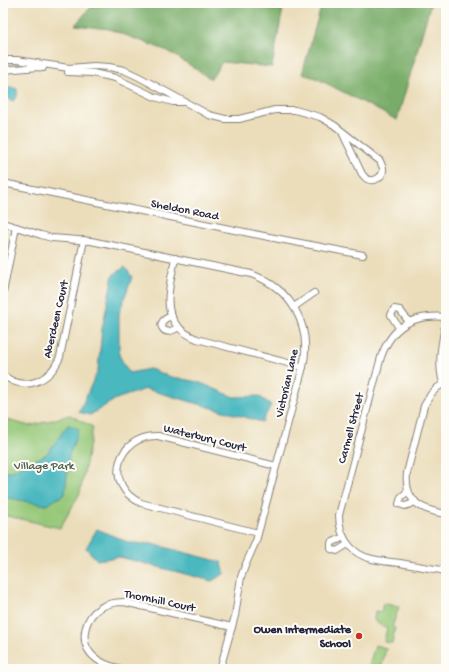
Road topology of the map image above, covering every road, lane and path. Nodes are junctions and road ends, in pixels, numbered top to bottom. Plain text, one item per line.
1 (3, 60) edge
2 (56, 69) junction
3 (3, 70) edge
4 (139, 78) junction
5 (134, 86) junction
6 (184, 102) junction
7 (342, 132) junction
8 (3, 183) edge
9 (3, 223) edge
10 (16, 227) junction
11 (84, 240) junction
12 (363, 255) dead end
13 (176, 258) junction
14 (314, 292) dead end
15 (3, 293) edge
16 (294, 307) junction
17 (172, 316) junction
18 (446, 317) edge
19 (446, 320) edge
20 (409, 322) junction
21 (179, 326) junction
22 (399, 328) junction
23 (302, 367) junction
24 (3, 375) edge
25 (445, 382) edge
26 (276, 466) junction
27 (408, 491) junction
28 (415, 501) junction
29 (446, 514) edge
30 (258, 533) junction
31 (344, 537) junction
32 (348, 544) junction
33 (446, 571) edge
34 (232, 627) junction
35 (122, 669) edge
36 (220, 669) edge

1 - 2 street
2 - 3 street
2 - 4 street
2 - 5 street
4 - 5 street
4 - 6 street
5 - 6 street
6 - 7 street
7 - 7 street
8 - 12 street, Sheldon Road
9 - 10 street, Victorian Lane
10 - 11 street, Victorian Lane
10 - 15 street
11 - 13 street, Victorian Lane
11 - 24 street, Aberdeen Court
13 - 16 street, Victorian Lane
13 - 17 street
14 - 16 street
16 - 23 street, Victorian Lane
17 - 21 street
17 - 21 street
18 - 20 street, Carmell Street
19 - 25 street
20 - 22 street, Carmell Street
20 - 22 street
21 - 23 street
22 - 31 street, Carmell Street
23 - 26 street, Victorian Lane
25 - 27 street
26 - 30 street, Victorian Lane
26 - 30 street, Waterbury Court
27 - 28 street
27 - 28 street
28 - 29 street
30 - 34 street, Victorian Lane
31 - 32 street, Carmell Street
31 - 32 street
32 - 33 street, Carmell Street
34 - 35 street, Thornhill Court
34 - 36 street, Victorian Lane

